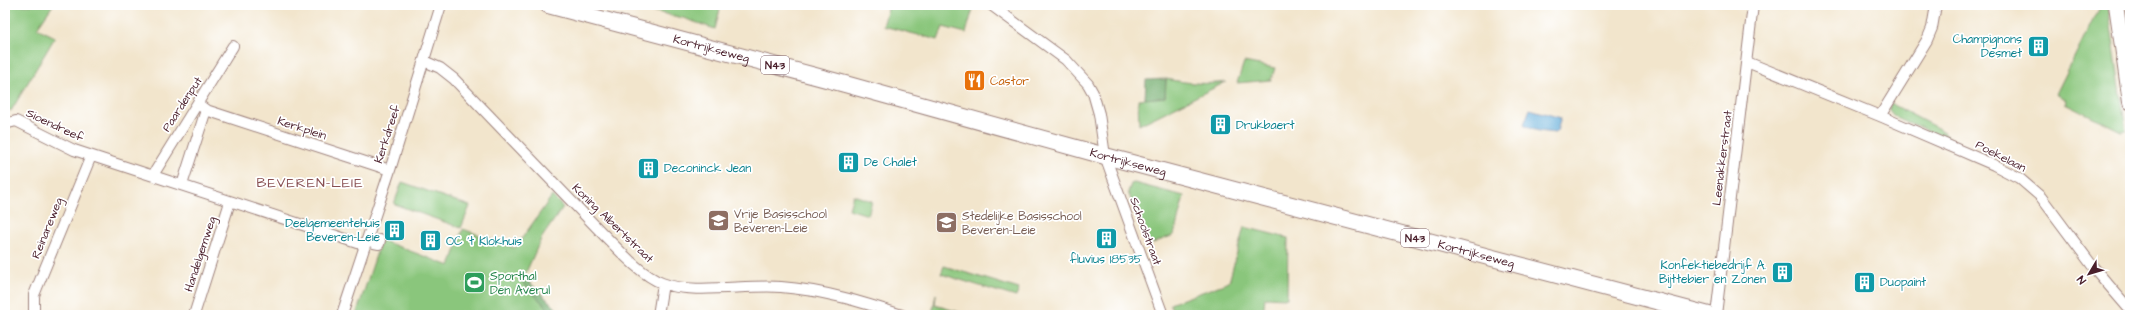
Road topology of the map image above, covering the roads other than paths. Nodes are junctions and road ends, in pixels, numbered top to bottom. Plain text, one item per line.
1 (441, 5) edge
2 (548, 5) edge
3 (991, 5) edge
4 (1753, 5) edge
5 (1936, 5) edge
6 (2116, 5) edge
7 (234, 46) dead end
8 (424, 61) junction
9 (1747, 62) junction
10 (2130, 102) edge
11 (202, 107) junction
12 (1880, 116) junction
13 (6, 123) edge
14 (91, 156) junction
15 (1105, 156) junction
16 (390, 170) junction
17 (152, 175) junction
18 (182, 185) junction
19 (230, 202) junction
20 (373, 242) junction
21 (663, 284) junction
22 (2130, 310) edge
23 (34, 312) dead end
24 (194, 315) edge
25 (342, 315) edge
26 (658, 315) edge
27 (902, 315) edge
28 (1163, 315) edge
29 (1709, 315) edge
30 (1716, 315) edge

1 - 8 street, Kerkdreef
2 - 15 main road, Kortrijkseweg / N43
3 - 15 street, Schoolstraat
4 - 9 street, Leenakkerstraat
5 - 12 street
6 - 10 street
7 - 11 street, Paardenput
8 - 16 street, Kerkdreef
8 - 21 street, Koning Albertstraat
9 - 12 street, Poekelaan
9 - 30 street, Leenakkerstraat
11 - 16 street, Kerkplein
11 - 17 street, Paardenput
11 - 18 street
12 - 22 street, Poekelaan
13 - 14 street, Sioendreef
14 - 17 street
14 - 23 street, Reinareweg
15 - 28 street, Schoolstraat
15 - 29 main road, Kortrijkseweg / N43
16 - 20 street, Kerkdreef
17 - 18 street
18 - 19 street
19 - 20 street
19 - 24 street, Handelgemweg
20 - 25 street, Kerkdreef
21 - 26 street
21 - 27 street

